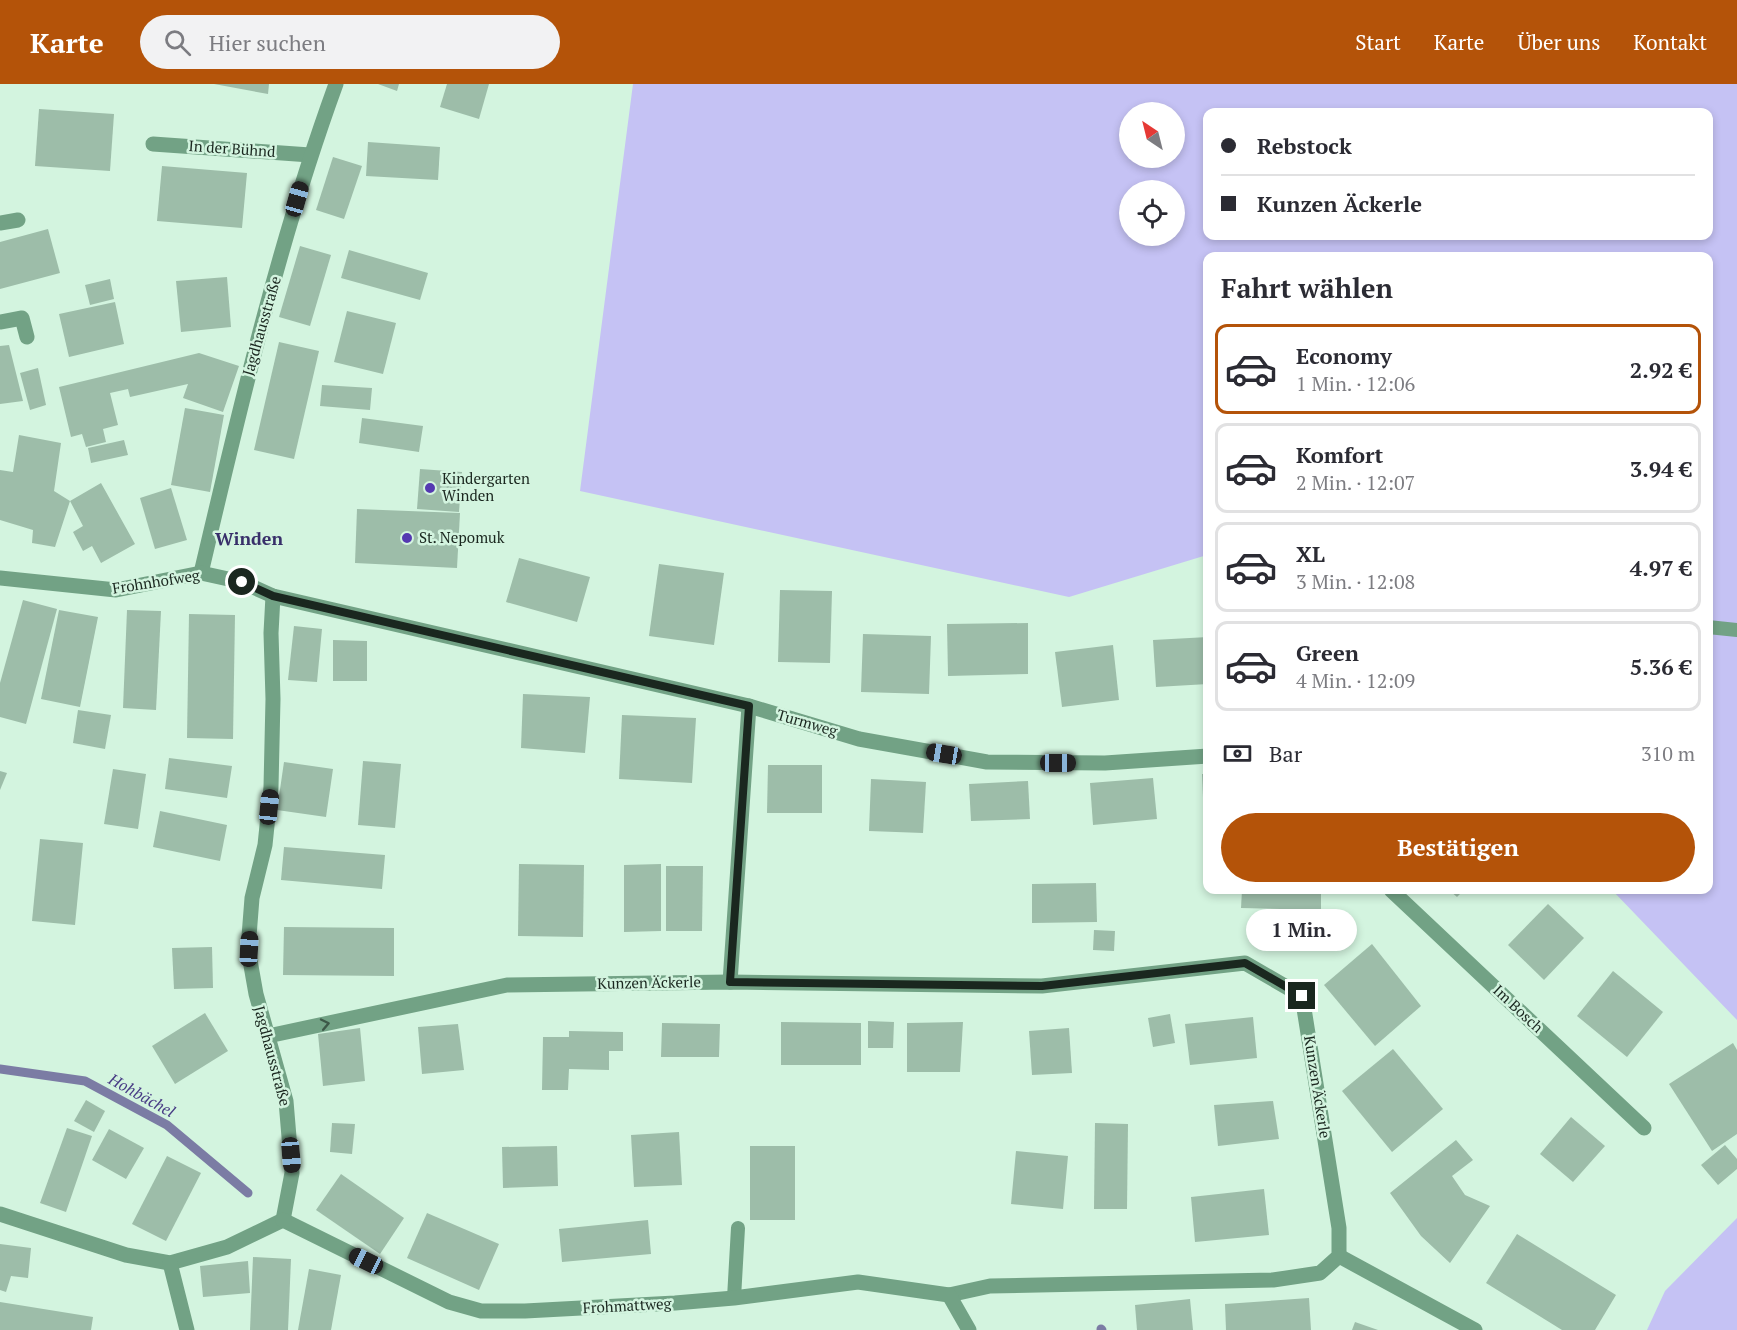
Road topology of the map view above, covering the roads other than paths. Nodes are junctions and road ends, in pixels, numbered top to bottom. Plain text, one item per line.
1 (336, 84) edge
2 (153, 144) dead end
3 (310, 155) junction
4 (18, 220) dead end
5 (0, 223) edge
6 (0, 322) edge
7 (27, 337) dead end
8 (201, 573) junction
9 (0, 578) edge
10 (273, 596) junction
11 (1713, 628) edge
12 (1737, 630) edge
13 (749, 706) junction
14 (1203, 756) edge
15 (1395, 894) edge
16 (730, 982) junction
17 (268, 1036) junction
18 (1644, 1128) dead end
19 (0, 1214) edge
20 (283, 1220) junction
21 (738, 1228) dead end
22 (1339, 1256) junction
23 (170, 1263) junction
24 (950, 1295) junction
25 (734, 1298) junction
26 (187, 1330) edge
27 (969, 1330) edge
28 (1475, 1330) edge

1 - 3 street, Jagdhausstraße
2 - 3 street, In der Bühnd
3 - 8 street, Jagdhausstraße
4 - 5 street
6 - 7 street
8 - 9 street, Frohnhofweg
8 - 10 street, Frohnhofweg
10 - 13 street, Turmweg
10 - 17 street, Jagdhausstraße
11 - 12 lane
13 - 14 street, Turmweg
13 - 16 street
15 - 18 street, Im Bosch
17 -> 16 street, Kunzen Äckerle
16 - 22 street, Kunzen Äckerle
17 - 20 street, Jagdhausstraße
19 - 23 street
20 - 23 street
20 - 25 street, Frohmattweg
21 - 25 lane
22 - 24 street
22 - 28 street
23 - 26 street
24 - 25 street, Frohmattweg
24 - 27 street

